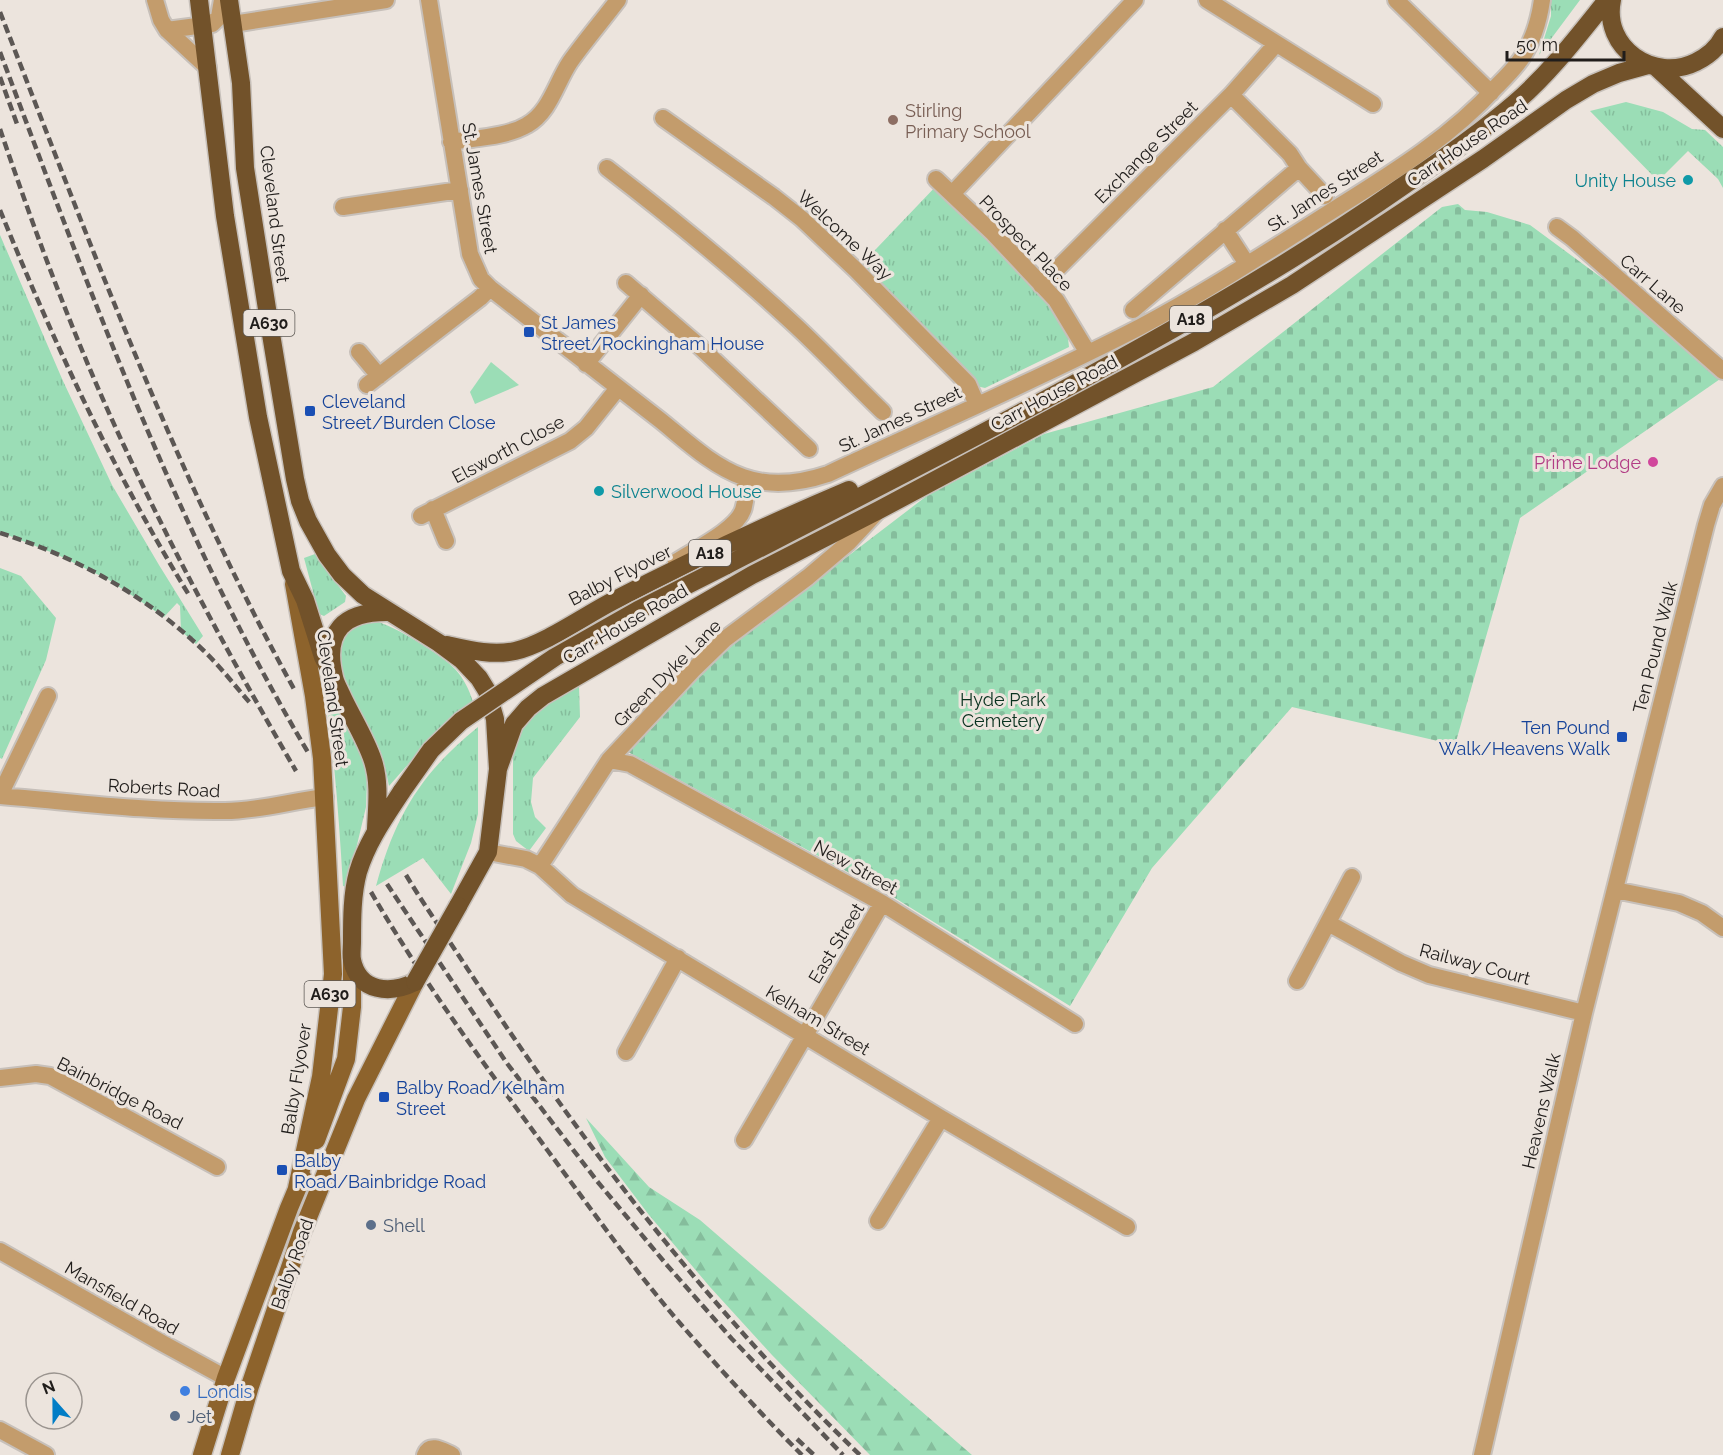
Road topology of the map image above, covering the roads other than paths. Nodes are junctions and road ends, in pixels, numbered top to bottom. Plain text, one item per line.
1 (155, 0) edge
2 (199, 0) edge
3 (222, 0) edge
4 (229, 0) edge
5 (386, 0) edge
6 (429, 0) edge
7 (618, 0) edge
8 (1135, 0) edge
9 (1207, 0) edge
10 (1396, 0) edge
11 (1542, 0) edge
12 (1606, 0) edge
13 (1612, 0) edge
14 (233, 24) junction
15 (202, 26) junction
16 (167, 30) junction
17 (1723, 37) edge
18 (1276, 44) junction
19 (1653, 67) junction
20 (208, 68) junction
21 (1491, 93) junction
22 (1231, 95) junction
23 (1373, 104) dead end
24 (663, 118) dead end
25 (1723, 129) edge
26 (451, 142) junction
27 (607, 168) dead end
28 (1299, 168) junction
29 (936, 178) dead end
30 (459, 190) junction
31 (952, 194) junction
32 (1325, 196) dead end
33 (343, 207) dead end
34 (1557, 227) dead end
35 (1225, 230) junction
36 (1247, 264) junction
37 (626, 283) dead end
38 (1041, 285) junction
39 (490, 288) junction
40 (640, 295) junction
41 (1133, 310) dead end
42 (359, 352) dead end
43 (1088, 352) junction
44 (586, 364) junction
45 (1723, 371) edge
46 (618, 388) junction
47 (977, 405) junction
48 (883, 412) dead end
49 (981, 435) junction
50 (810, 449) dead end
51 (744, 478) junction
52 (1723, 486) edge
53 (879, 510) junction
54 (446, 541) dead end
55 (725, 566) joint
56 (291, 571) junction
57 (612, 602) junction
58 (389, 612) junction
59 (439, 643) junction
60 (334, 678) junction
61 (48, 696) dead end
62 (609, 760) junction
63 (498, 769) junction
64 (0, 795) edge
65 (325, 797) junction
66 (376, 829) junction
67 (488, 852) junction
68 (540, 866) junction
69 (1352, 877) dead end
70 (1615, 890) junction
71 (882, 903) junction
72 (1328, 923) junction
73 (1723, 928) edge
74 (678, 958) junction
75 (352, 961) junction
76 (1297, 981) dead end
77 (415, 982) junction
78 (1584, 1012) junction
79 (1075, 1024) dead end
80 (805, 1035) junction
81 (626, 1052) dead end
82 (0, 1078) edge
83 (941, 1118) junction
84 (744, 1140) dead end
85 (217, 1167) dead end
86 (297, 1188) junction
87 (878, 1221) dead end
88 (1127, 1227) dead end
89 (0, 1251) edge
90 (226, 1378) junction
91 (250, 1386) junction
92 (0, 1430) edge
93 (428, 1451) edge
94 (46, 1455) edge
95 (202, 1455) edge
96 (230, 1455) edge
97 (452, 1455) edge
98 (1482, 1455) edge

1 - 16 street
2 - 15 highway, Cleveland Street / A630
3 - 15 street
4 - 14 highway, Cleveland Street / A630
5 - 14 street
6 - 26 street, St. James Street
7 - 26 street
8 - 31 street, Prospect Place
9 - 18 street
10 - 21 street
11 - 21 street, St. James Street
12 - 49 highway, Carr House Road / A18
13 - 19 highway
14 - 58 highway, Cleveland Street / A630
15 - 16 street
15 - 20 highway, Cleveland Street / A630
16 - 20 street
17 - 19 highway, Carr House Road
18 - 22 street, Exchange Street
18 - 23 street
19 - 25 highway
19 - 53 highway, Carr House Road / A18
20 - 56 highway, Cleveland Street / A630
21 - 36 street, St. James Street
22 - 28 street
22 - 38 street, Exchange Street
24 - 47 street, Welcome Way
26 - 30 street, St. James Street
27 - 48 street
28 - 32 street
28 - 35 street
29 - 31 street, Prospect Place
30 - 33 street
30 - 39 street, St. James Street
31 - 38 street, Prospect Place
34 - 45 street, Carr Lane
35 - 36 street
35 - 41 street
36 - 43 street, St. James Street
37 - 40 street
38 - 43 street, Prospect Place
39 - 42 street
39 - 44 street, St. James Street
40 - 44 street
40 - 50 street
43 - 47 street, St. James Street
44 - 46 street, St. James Street
46 - 51 street, St. James Street
46 - 54 street, Elsworth Close
47 - 51 street, St. James Street
49 - 55 highway, Carr House Road / A18
49 - 57 highway, Balby Flyover / A18
51 - 57 street
52 - 70 street, Ten Pound Walk
53 - 62 street, Green Dyke Lane
53 - 63 highway, Carr House Road / A18
55 - 66 highway, Balby Flyover / A18, bridge
56 - 60 highway, Cleveland Street / A630
56 - 65 main road, Cleveland Street / A630
57 - 59 highway, Balby Flyover / A18
58 - 59 highway, Balby Flyover / A630
58 - 60 highway, Balby Flyover / A630
59 - 63 highway, Balby Flyover / A630
60 - 66 highway, Balby Flyover / A630
61 - 64 street
62 - 68 street, Green Dyke Lane
62 - 71 street, New Street
63 - 67 highway, Balby Flyover / A630
64 - 65 street, Roberts Road
65 - 86 main road, Balby Flyover / A630
66 - 75 highway, Balby Flyover / A630
67 - 68 street, Kelham Street
67 - 77 highway, Balby Flyover / A630, bridge
68 - 74 street, Kelham Street
69 - 72 street
70 - 73 street
70 - 78 street, Heavens Walk
71 - 79 street, New Street
71 - 80 street, East Street
72 - 76 street
72 - 78 street, Railway Court
74 - 80 street, Kelham Street
74 - 81 street
75 - 77 highway, A630
75 - 86 main road, Balby Flyover / A630
77 - 91 main road, Balby Road / A630
78 - 98 street, Heavens Walk
80 - 83 street, Kelham Street
80 - 84 street, East Street
82 - 85 street, Bainbridge Road
83 - 87 street
83 - 88 street, Kelham Street
86 - 90 main road, Balby Flyover / A630
89 - 90 street, Mansfield Road
90 - 91 main road
90 - 95 main road, A630
91 - 96 main road, Balby Road / A630
92 - 94 street
93 - 97 street

